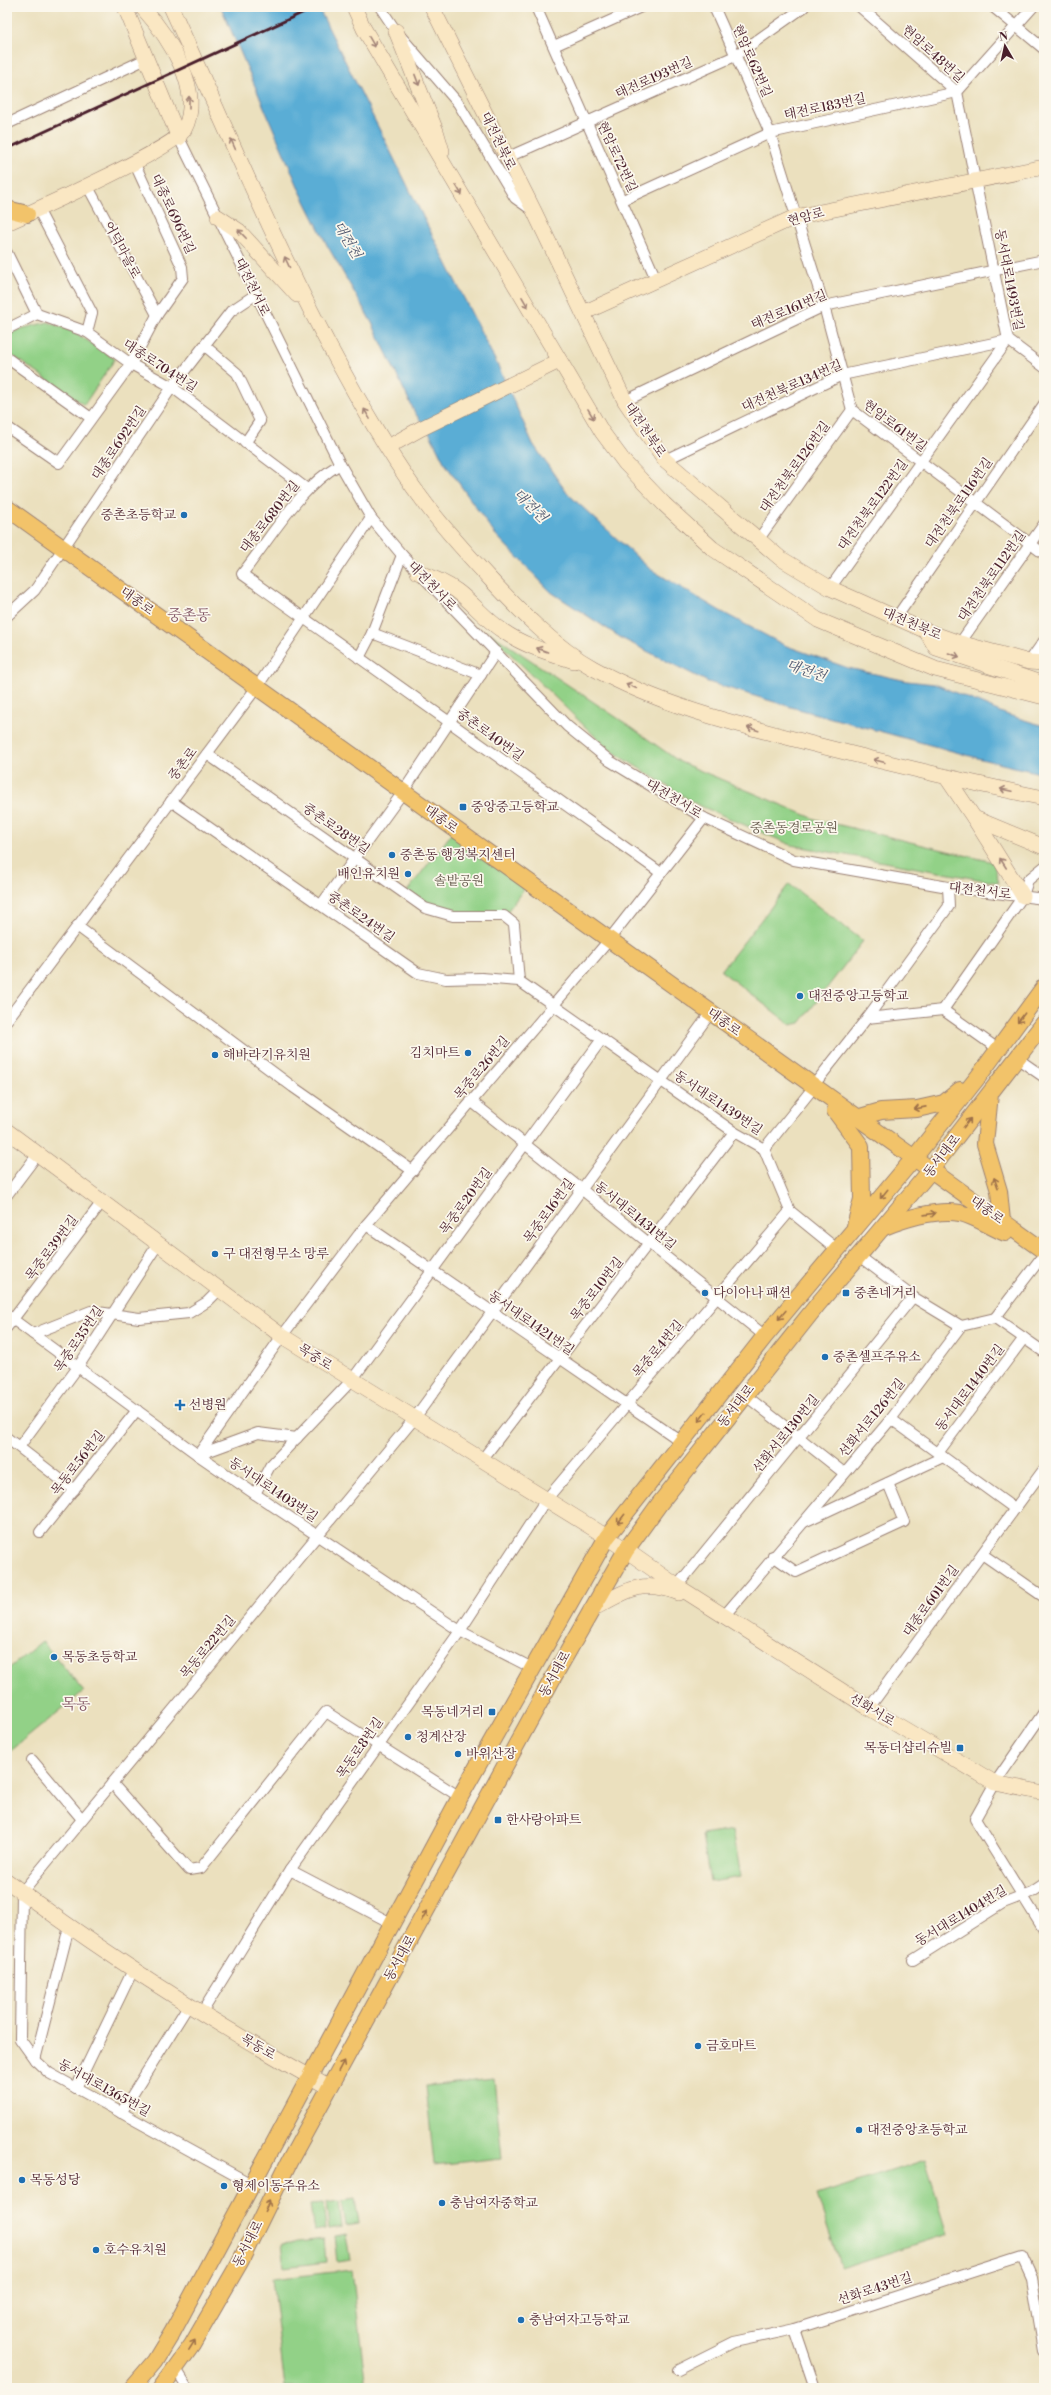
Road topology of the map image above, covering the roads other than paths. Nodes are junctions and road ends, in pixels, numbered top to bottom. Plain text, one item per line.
1 (125, 7) edge
2 (142, 7) edge
3 (354, 7) edge
4 (380, 7) edge
5 (432, 7) edge
6 (536, 7) edge
7 (641, 7) edge
8 (714, 7) edge
9 (804, 7) edge
10 (860, 7) edge
11 (993, 7) edge
12 (1033, 7) edge
13 (171, 11) edge
14 (1016, 26) junction
15 (396, 31) junction
16 (554, 46) junction
17 (1044, 50) edge
18 (735, 56) junction
19 (146, 59) junction
20 (957, 92) junction
21 (586, 123) junction
22 (7, 124) edge
23 (770, 133) junction
24 (179, 138) junction
25 (506, 158) junction
26 (134, 162) junction
27 (1044, 167) edge
28 (446, 168) junction
29 (976, 181) junction
30 (87, 185) junction
31 (623, 200) junction
32 (7, 209) edge
33 (33, 211) junction
34 (534, 212) junction
35 (218, 217) junction
36 (795, 217) junction
37 (7, 223) edge
38 (7, 253) edge
39 (1044, 260) edge
40 (10, 265) edge
41 (995, 270) junction
42 (656, 279) junction
43 (255, 295) junction
44 (306, 304) junction
45 (824, 306) junction
46 (583, 313) junction
47 (37, 314) junction
48 (157, 315) junction
49 (7, 329) edge
50 (87, 332) junction
51 (1008, 340) junction
52 (205, 346) junction
53 (7, 358) edge
54 (559, 361) junction
55 (131, 364) junction
56 (1044, 367) edge
57 (842, 375) junction
58 (172, 387) junction
59 (625, 400) junction
60 (1044, 404) edge
61 (852, 410) junction
62 (92, 418) junction
63 (7, 427) edge
64 (245, 443) junction
65 (388, 447) junction
66 (665, 460) junction
67 (920, 462) junction
68 (340, 464) junction
69 (307, 489) junction
70 (975, 503) junction
71 (7, 508) edge
72 (371, 518) junction
73 (7, 521) edge
74 (1044, 524) edge
75 (758, 540) junction
76 (1030, 544) junction
77 (61, 553) junction
78 (1044, 554) edge
79 (402, 555) junction
80 (418, 572) junction
81 (242, 574) joint
82 (830, 588) junction
83 (7, 616) edge
84 (303, 618) junction
85 (896, 618) junction
86 (926, 631) junction
87 (372, 633) junction
88 (1044, 641) edge
89 (960, 643) junction
90 (496, 652) junction
91 (359, 658) junction
92 (1037, 663) edge
93 (592, 668) junction
94 (480, 675) junction
95 (1044, 684) edge
96 (254, 691) junction
97 (1044, 697) edge
98 (450, 722) junction
99 (207, 754) junction
100 (947, 778) junction
101 (400, 796) junction
102 (1044, 798) edge
103 (172, 801) junction
104 (704, 818) junction
105 (974, 818) junction
106 (1044, 847) edge
107 (355, 858) junction
108 (1044, 867) edge
109 (661, 873) junction
110 (948, 887) junction
111 (1023, 896) junction
112 (1044, 899) edge
113 (321, 905) junction
114 (77, 926) junction
115 (606, 943) junction
116 (519, 981) junction
117 (1044, 987) edge
118 (553, 1004) junction
119 (943, 1010) junction
120 (867, 1018) junction
121 (706, 1019) junction
122 (7, 1020) edge
123 (1044, 1022) edge
124 (602, 1039) junction
125 (998, 1049) junction
126 (1018, 1059) junction
127 (978, 1077) junction
128 (1044, 1077) edge
129 (661, 1080) junction
130 (811, 1090) junction
131 (990, 1094) junction
132 (471, 1101) junction
133 (835, 1111) junction
134 (858, 1118) junction
135 (7, 1131) edge
136 (734, 1132) junction
137 (525, 1144) junction
138 (764, 1149) junction
139 (38, 1154) junction
140 (911, 1161) junction
141 (413, 1171) junction
142 (929, 1173) junction
143 (582, 1189) junction
144 (7, 1195) edge
145 (102, 1202) junction
146 (790, 1211) junction
147 (366, 1225) junction
148 (1004, 1227) junction
149 (879, 1230) junction
150 (853, 1232) junction
151 (649, 1243) junction
152 (158, 1244) junction
153 (838, 1250) junction
154 (859, 1256) junction
155 (1043, 1257) edge
156 (432, 1270) junction
157 (219, 1290) junction
158 (914, 1297) junction
159 (717, 1298) junction
160 (492, 1311) junction
161 (112, 1313) junction
162 (995, 1318) junction
163 (9, 1321) edge
164 (961, 1326) junction
165 (32, 1334) junction
166 (282, 1336) junction
167 (765, 1336) junction
168 (1024, 1338) junction
169 (1044, 1352) edge
170 (560, 1358) junction
171 (78, 1367) junction
172 (352, 1380) junction
173 (745, 1395) junction
174 (628, 1405) junction
175 (137, 1410) junction
176 (414, 1419) junction
177 (891, 1419) junction
178 (7, 1438) edge
179 (297, 1438) junction
180 (800, 1438) junction
181 (682, 1442) junction
182 (19, 1447) junction
183 (198, 1455) junction
184 (940, 1455) junction
185 (481, 1461) junction
186 (1044, 1469) edge
187 (844, 1473) junction
188 (888, 1483) junction
189 (74, 1490) junction
190 (255, 1494) junction
191 (545, 1501) junction
192 (1015, 1509) junction
193 (800, 1524) junction
194 (40, 1532) dead end
195 (318, 1536) junction
196 (607, 1537) junction
197 (626, 1550) junction
198 (982, 1554) junction
199 (773, 1556) junction
200 (677, 1586) junction
201 (1043, 1595) edge
202 (701, 1602) junction
203 (591, 1610) junction
204 (724, 1616) junction
205 (460, 1631) junction
206 (534, 1670) junction
207 (869, 1708) junction
208 (1044, 1712) edge
209 (377, 1745) junction
210 (32, 1760) dead end
211 (112, 1783) junction
212 (995, 1783) junction
213 (1044, 1793) edge
214 (460, 1797) junction
215 (82, 1819) junction
216 (290, 1870) junction
217 (7, 1881) edge
218 (1044, 1884) edge
219 (14, 1893) edge
220 (1022, 1895) junction
221 (393, 1924) junction
222 (69, 1927) junction
223 (1044, 1930) edge
224 (913, 1960) dead end
225 (133, 1970) junction
226 (188, 2006) junction
227 (201, 2014) junction
228 (35, 2060) junction
229 (310, 2077) junction
230 (76, 2088) junction
231 (330, 2088) junction
232 (121, 2113) junction
233 (251, 2184) junction
234 (795, 2329) junction
235 (1044, 2350) edge
236 (176, 2369) junction
237 (678, 2370) dead end
238 (132, 2388) edge
239 (161, 2388) edge
240 (188, 2388) edge
241 (815, 2388) edge

1 - 19 main road, 대전천서로
24 -> 2 main road
3 -> 28 main road
4 - 15 street
5 - 25 main road, 대전천북로
6 - 16 street, 현암로72번길
7 - 16 street
8 - 18 street, 현암로62번길
9 - 18 street, 태전로193번길
10 - 20 street, 현암로48번길
11 - 14 street
12 - 14 street
44 -> 13 main road
14 - 17 street
14 - 20 street
15 -> 28 main road
15 - 34 street
16 - 21 street, 현암로72번길
18 - 21 street, 태전로193번길
18 - 23 street, 현암로62번길
19 - 22 street
19 - 24 main road, 대전천서로
20 - 23 street, 태전로183번길
20 - 29 street, 현암로48번길
21 - 25 street, 태전로193번길
21 - 31 street, 현암로72번길
23 - 31 street, 태전로183번길
23 - 36 street, 현암로62번길
24 - 26 main road
24 - 35 street, 대전천서로
25 - 34 main road, 대전천북로
26 - 30 main road
26 - 48 street, 대종로696번길
27 - 29 main road, 현암로
28 -> 54 main road
29 - 36 main road, 현암로
29 - 41 street, 동서대로1493번길
30 - 33 main road
30 - 48 street, 어덕마을로
31 - 42 street, 현암로72번길
32 - 33 main road
33 - 37 main road
33 - 50 street
34 - 46 main road, 대전천북로
35 - 43 street, 대전천서로
44 -> 35 main road
36 - 42 main road, 현암로
36 - 45 street, 현암로61번길
38 - 40 street
39 - 41 street, 태전로161번길
40 - 47 street
41 - 45 street, 태전로161번길
41 - 51 street, 동서대로1493번길
42 - 46 main road, 현암로
43 - 52 street, 대종로692번길
43 - 68 street, 대전천서로
65 -> 44 main road
45 - 57 street, 현암로61번길
45 - 59 street, 태전로161번길
46 - 59 main road, 대전천북로
47 - 49 street
47 - 50 street, 대종로704번길
48 - 55 street, 대종로696번길
50 - 55 street, 대종로704번길
51 - 56 street, 동서대로1493번길
51 - 57 street, 대전천북로134번길
51 - 67 street, 대전천북로122번길
52 - 58 street, 대종로692번길
52 - 64 street
53 - 62 street
54 - 65 main road
54 -> 97 main road
55 - 58 street, 대종로704번길
55 - 62 street, 대종로696번길
57 - 61 street, 현암로61번길
57 - 66 street, 대전천북로134번길
58 - 64 street, 대종로704번길
58 - 77 street, 대종로692번길
59 - 66 main road, 대전천북로
60 - 70 street, 대전천북로116번길
61 - 67 street, 현암로61번길
61 - 75 street, 대전천북로126번길
62 - 63 street, 대종로696번길
64 - 69 street, 대종로704번길
65 - 93 main road
66 - 75 main road, 대전천북로
67 - 70 street, 현암로61번길
67 - 82 street, 대전천북로122번길
68 - 69 street, 대종로680번길
68 - 72 street, 대전천서로
69 - 81 street, 대종로680번길
70 - 76 street, 현암로61번길
70 - 85 street, 대전천북로116번길
71 - 77 main road, 대종로
72 - 79 street, 대전천서로
72 - 84 street, 중촌로
73 - 77 main road, 대종로
74 - 76 street, 대전천북로112번길
75 - 82 main road, 대전천북로
76 - 78 street, 현암로61번길
76 - 89 street, 대전천북로112번길
77 - 83 street, 대종로692번길
77 - 96 main road, 대종로
79 - 80 street, 대전천서로
79 - 87 street, 대전천서로
80 - 90 street, 대전천서로
93 -> 80 main road
81 - 84 street, 중촌로40번길
82 - 85 main road, 대전천북로
84 - 91 street, 중촌로40번길
84 - 96 street, 중촌로
85 - 86 main road, 대전천북로
86 - 89 main road, 대전천북로
86 -> 95 main road
87 - 91 street, 대전천서로
87 - 94 street
88 - 92 street
89 - 92 main road, 대전천북로
90 - 94 street
90 - 104 street, 대전천서로
91 - 98 street, 중촌로40번길
100 -> 93 main road
94 - 98 street
96 - 99 street, 중촌로
96 - 101 main road, 대종로
98 - 101 street
98 - 109 street, 중촌로40번길
99 - 103 street, 중촌로
99 - 107 street, 중촌로28번길
102 -> 100 main road
100 - 105 main road
101 - 107 street
101 - 115 main road, 대종로
103 - 113 street, 중촌로24번길
103 - 114 street, 중촌로
104 - 109 street, 목중로26번길
104 - 110 street, 대전천서로
105 - 106 main road
111 -> 105 main road
107 - 113 street
107 - 116 street, 중촌로28번길
108 - 111 street
109 - 115 street, 목중로26번길
110 - 111 street, 대전천서로
110 - 120 street
111 - 112 street, 대전천서로
111 - 119 street, 대전천서로
113 - 116 street, 중촌로24번길
114 - 122 street, 중촌로
114 - 141 street
115 - 118 street, 목중로26번길
115 - 121 main road, 대종로
115 - 130 main road, 대종로
116 - 118 street, 중촌로24번길
117 -> 125 main road, 동서대로
118 - 124 street, 동서대로1439번길
118 - 132 street, 목중로26번길
119 - 120 street
119 - 125 street
120 - 130 street
121 - 129 street, 목중로16번길
121 - 130 main road, 대종로
123 - 126 main road, 동서대로
124 - 129 street, 동서대로1439번길
124 - 137 street, 목중로20번길
125 - 127 main road, 동서대로
126 - 128 street
126 - 131 main road, 동서대로
127 -> 134 main road
127 - 140 main road, 동서대로
129 - 136 street, 동서대로1439번길
129 - 143 street, 목중로16번길
130 - 133 main road, 대종로
130 - 134 main road, 대종로
130 - 138 street
142 -> 131 main road, 동서대로
148 -> 131 main road
132 - 137 street, 동서대로1431번길
132 - 141 street, 목중로26번길
133 - 140 main road, 대종로
133 - 150 main road
134 - 140 main road, 대종로
135 - 139 main road, 목중로
136 - 138 street, 동서대로1439번길
136 - 151 street, 목중로10번길
137 - 143 street, 동서대로1431번길
137 - 156 street, 목중로20번길
138 - 146 street, 동서대로1439번길
139 - 144 street
139 - 145 main road, 목중로
140 - 142 main road, 대종로
140 -> 150 main road, 동서대로
141 - 147 street, 목중로26번길
142 - 148 main road, 대종로
142 - 149 main road, 동서대로
143 - 151 street, 동서대로1431번길
143 - 160 street, 목중로16번길
145 - 152 main road, 목중로
145 - 163 street, 목중로39번길
146 - 153 street, 동서대로1439번길
146 - 159 street, 목중로4번길
147 - 156 street, 동서대로1421번길
147 - 166 street, 목중로26번길
149 -> 148 main road
148 - 155 main road, 대종로
149 - 154 main road, 동서대로
150 - 153 main road, 동서대로
151 - 159 street, 동서대로1431번길
151 - 170 street, 목중로10번길
152 - 157 main road, 목중로
152 - 161 street, 목중로35번길
153 -> 167 main road, 동서대로
154 - 158 street
154 - 173 main road, 동서대로
155 - 162 street
156 - 160 street, 동서대로1421번길
156 - 172 street, 목중로20번길
157 - 161 street
157 - 166 main road, 목중로
158 - 164 street
158 - 180 street, 선화서로130번길
159 - 167 street, 동서대로1431번길
159 - 174 street, 목중로4번길
160 - 170 street, 동서대로1421번길
160 - 176 street, 목중로16번길
161 - 165 street
161 - 171 street, 목중로35번길
162 - 164 street
162 - 168 street, 동서대로1440번길
163 - 165 street, 동서대로1403번길
164 - 177 street, 선화서로126번길
165 - 171 street, 동서대로1403번길
166 - 172 main road, 목중로
166 - 183 street, 목중로26번길
167 -> 181 main road, 동서대로
168 - 169 street, 동서대로1440번길
168 - 184 street, 동서대로1440번길
170 - 174 street, 동서대로1421번길
170 - 185 street, 목중로10번길
171 - 175 street, 동서대로1403번길
171 - 182 street, 목중로35번길
172 - 176 main road, 목중로
172 - 179 street, 목중로20번길
173 - 180 street
173 - 197 main road, 동서대로
174 - 181 street, 동서대로1421번길
174 - 191 street, 목중로4번길
175 - 183 street, 동서대로1403번길
175 - 189 street, 목동로56번길
176 - 185 main road, 목중로
176 - 195 street, 목동로22번길
177 - 184 street
177 - 187 street, 선화서로126번길
178 - 182 street
179 - 183 street
179 - 190 street, 목중로20번길
180 - 187 street
180 - 200 street, 선화서로130번길
181 -> 196 main road, 동서대로
182 - 189 street
183 - 190 street, 동서대로1403번길
184 - 188 street, 선화서로126번길
184 - 192 street
185 - 191 main road, 목중로
186 - 192 street, 대종로601번길
187 - 193 street, 선화서로126번길
188 - 193 street, 선화서로126번길
188 - 199 street
189 - 194 street, 목동로56번길
190 - 195 street, 동서대로1403번길
191 - 196 main road, 목중로
191 - 205 street, 목동로8번길
192 - 198 street, 대종로601번길
193 - 199 street, 선화서로126번길
195 - 205 street, 동서대로1403번길
195 - 211 street, 목동로22번길
196 - 197 main road, 선화서로
196 - 206 main road, 동서대로
197 - 200 main road, 선화서로
197 - 203 main road, 동서대로
198 - 201 street
198 - 207 street, 대종로601번길
199 - 204 street, 선화서로126번길
200 - 202 main road, 선화서로
202 - 203 main road
202 - 204 main road, 선화서로
231 -> 203 main road, 동서대로
204 - 207 main road, 선화서로
205 - 206 street, 동서대로1403번길
205 - 209 street, 목동로8번길
206 - 214 main road, 동서대로
207 - 212 main road, 선화서로
208 - 212 street
209 - 211 street
209 - 214 street
209 - 216 street, 목동로8번길
210 - 215 street
211 - 215 street, 목동로22번길
212 - 213 main road, 선화서로
212 - 220 street
214 - 221 main road, 동서대로
215 - 219 street, 목동로22번길
216 - 221 street, 동서대로
216 - 227 street, 목동로8번길
217 - 219 main road, 목동로
218 - 220 street, 동서대로1404번길
219 - 222 main road, 목동로
219 - 228 street, 동서대로1365번길
220 - 223 street
220 - 224 street, 동서대로1404번길
221 - 229 main road, 동서대로
222 - 225 main road, 목동로
222 - 228 street
225 - 226 main road, 목동로
225 - 230 street
226 - 227 main road, 목동로
226 - 232 street
227 - 229 main road, 목동로
228 - 230 street, 동서대로1365번길
229 - 231 main road, 목동로
229 - 233 main road, 동서대로
230 - 232 street, 동서대로1365번길
236 -> 231 main road, 동서대로
232 - 233 street, 동서대로1365번길
233 - 238 main road, 동서대로
234 - 235 street, 선화로43번길
234 - 237 street, 선화로43번길
234 - 241 street
236 - 239 main road, 동서대로
236 - 240 street

